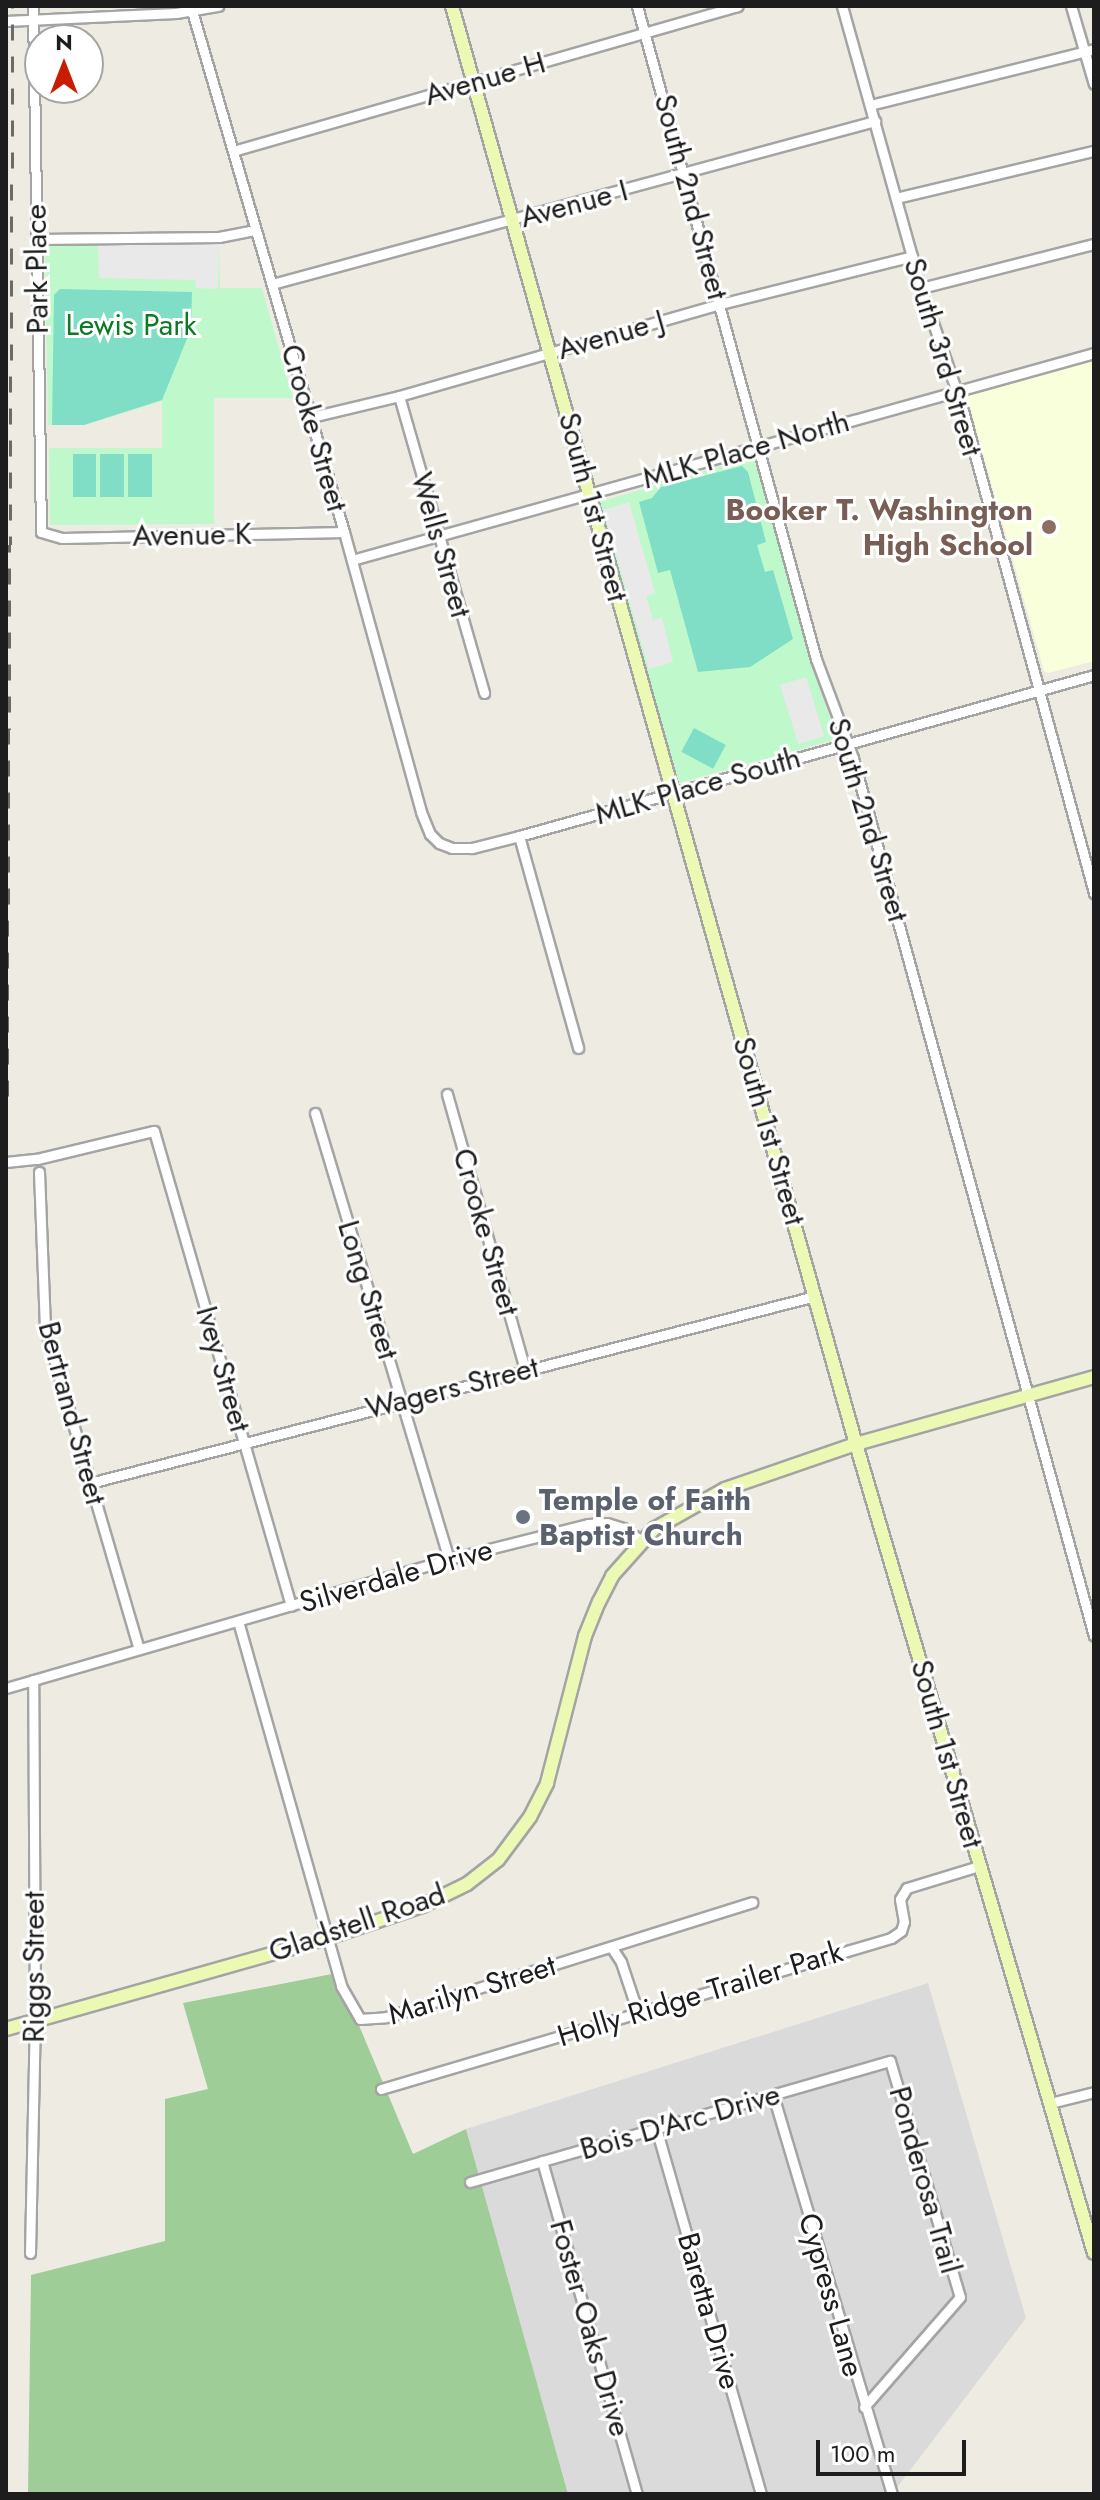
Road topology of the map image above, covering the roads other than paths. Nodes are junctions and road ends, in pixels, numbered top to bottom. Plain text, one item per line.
1 (33, 6) edge
2 (218, 6) edge
3 (452, 6) edge
4 (637, 6) edge
5 (738, 6) edge
6 (842, 6) edge
7 (1071, 6) edge
8 (192, 11) junction
9 (32, 20) junction
10 (9, 21) edge
11 (645, 33) junction
12 (1090, 50) edge
13 (473, 82) junction
14 (1094, 84) edge
15 (870, 105) junction
16 (875, 121) junction
17 (233, 151) junction
18 (1094, 151) edge
19 (685, 174) junction
20 (896, 198) junction
21 (512, 220) junction
22 (255, 230) junction
23 (37, 239) junction
24 (1094, 244) edge
25 (912, 256) junction
26 (272, 284) junction
27 (921, 288) junction
28 (720, 304) junction
29 (551, 352) junction
30 (1094, 353) edge
31 (956, 391) junction
32 (399, 396) junction
33 (311, 417) junction
34 (760, 446) junction
35 (588, 494) junction
36 (41, 532) joint
37 (344, 532) junction
38 (437, 536) junction
39 (352, 560) junction
40 (1094, 675) edge
41 (1038, 690) junction
42 (484, 693) dead end
43 (847, 744) junction
44 (672, 793) junction
45 (519, 836) junction
46 (439, 843) joint
47 (1094, 893) edge
48 (578, 1048) dead end
49 (447, 1094) dead end
50 (315, 1113) dead end
51 (6, 1162) edge
52 (39, 1172) dead end
53 (815, 1296) junction
54 (525, 1369) junction
55 (1094, 1377) edge
56 (1030, 1394) junction
57 (401, 1400) junction
58 (245, 1443) junction
59 (856, 1444) junction
60 (90, 1483) junction
61 (642, 1541) junction
62 (449, 1559) junction
63 (291, 1606) junction
64 (238, 1621) junction
65 (1094, 1636) edge
66 (139, 1649) junction
67 (33, 1680) junction
68 (6, 1688) edge
69 (979, 1866) junction
70 (752, 1902) dead end
71 (327, 1938) junction
72 (612, 1948) junction
73 (638, 2013) junction
74 (35, 2021) junction
75 (6, 2029) edge
76 (890, 2061) joint
77 (381, 2089) dead end
78 (1094, 2092) edge
79 (773, 2095) junction
80 (1050, 2103) junction
81 (656, 2128) junction
82 (542, 2161) junction
83 (470, 2182) dead end
84 (1090, 2227) edge
85 (30, 2253) dead end
86 (1094, 2253) edge
87 (864, 2407) junction
88 (637, 2494) edge
89 (761, 2494) edge
90 (892, 2494) edge

1 - 9 street, Park Place
2 - 8 street
3 - 13 street, South 1st Street
4 - 11 street, South 2nd Street
5 - 11 street, Avenue H
6 - 15 street, South 3rd Street
7 - 12 street
8 - 9 street
8 - 17 street, Crooke Street
9 - 10 street
9 - 23 street, Park Place
11 - 13 street, Avenue H
11 - 19 street, South 2nd Street
12 - 14 street
12 - 15 street
13 - 17 street, Avenue H
13 - 21 street, South 1st Street
15 - 16 street, South 3rd Street
16 - 19 street, Avenue I
16 - 20 street, South 3rd Street
17 - 22 street, Crooke Street
18 - 20 street
19 - 21 street, Avenue I
19 - 28 street, South 2nd Street
20 - 25 street, South 3rd Street
21 - 26 street, Avenue I
21 - 29 street, South 1st Street
22 - 23 street
22 - 26 street, Crooke Street
23 - 36 street, Park Place
24 - 27 street
25 - 27 street, South 3rd Street
25 - 28 street, Avenue J
26 - 33 street, Crooke Street
27 - 31 street, South 3rd Street
28 - 29 street, Avenue J
28 - 34 street, South 2nd Street
29 - 32 street, Avenue J
29 - 35 street, South 1st Street
30 - 31 street, MLK Place North
31 - 34 street, MLK Place North
31 - 41 street, South 3rd Street
32 - 33 street, Avenue J
32 - 38 street, Wells Street
33 - 37 street, Crooke Street
34 - 35 street, MLK Place North
34 - 43 street, South 2nd Street
35 - 38 street, MLK Place North
35 - 44 street, South 1st Street
36 - 37 street, Avenue K
37 - 39 street, Crooke Street
38 - 39 street, MLK Place North
38 - 42 street, Wells Street
39 - 46 street, Crooke Street
40 - 41 street, MLK Place South
41 - 43 street, MLK Place South
41 - 47 street, South 3rd Street
43 - 44 street, MLK Place South
43 - 56 street, South 2nd Street
44 - 45 street, MLK Place South
44 - 53 street, South 1st Street
45 - 46 street, MLK Place South
45 - 48 street
49 - 54 street, Crooke Street
50 - 57 street, Long Street
51 - 58 street, Ivey Street
52 - 60 street, Bertrand Street
53 - 54 street, Wagers Street
53 - 59 street, South 1st Street
54 - 57 street, Wagers Street
55 - 56 street
56 - 59 street
56 - 65 street, South 2nd Street
57 - 58 street, Wagers Street
57 - 62 street, Long Street
58 - 60 street, Wagers Street
58 - 63 street, Ivey Street
59 - 61 street
59 - 69 street, South 1st Street
60 - 66 street, Bertrand Street
61 - 62 street, Silverdale Drive
61 - 71 street, Gladstell Road
62 - 63 street, Silverdale Drive
63 - 64 street, Silverdale Drive
64 - 66 street, Silverdale Drive
64 - 71 street, Marilyn Street
66 - 67 street, Silverdale Drive
67 - 68 street, Silverdale Drive
67 - 74 street, Riggs Street
69 - 73 street, Holly Ridge Trailer Park
69 - 80 street, South 1st Street
70 - 72 street, Marilyn Street
71 - 72 street, Marilyn Street
71 - 74 street, Gladstell Road
72 - 73 street
73 - 77 street, Holly Ridge Trailer Park
74 - 75 street, Gladstell Road
74 - 85 street, Riggs Street
76 - 79 street, Bois D'Arc Drive
76 - 87 street, Ponderosa Trail
78 - 80 street
79 - 81 street, Bois D'Arc Drive
79 - 87 street, Cypress Lane
80 - 84 street, South 1st Street
81 - 82 street, Bois D'Arc Drive
81 - 89 street, Baretta Drive
82 - 83 street, Bois D'Arc Drive
82 - 88 street, Foster Oaks Drive
84 - 86 street, South 1st Street
87 - 90 street, Cypress Lane

